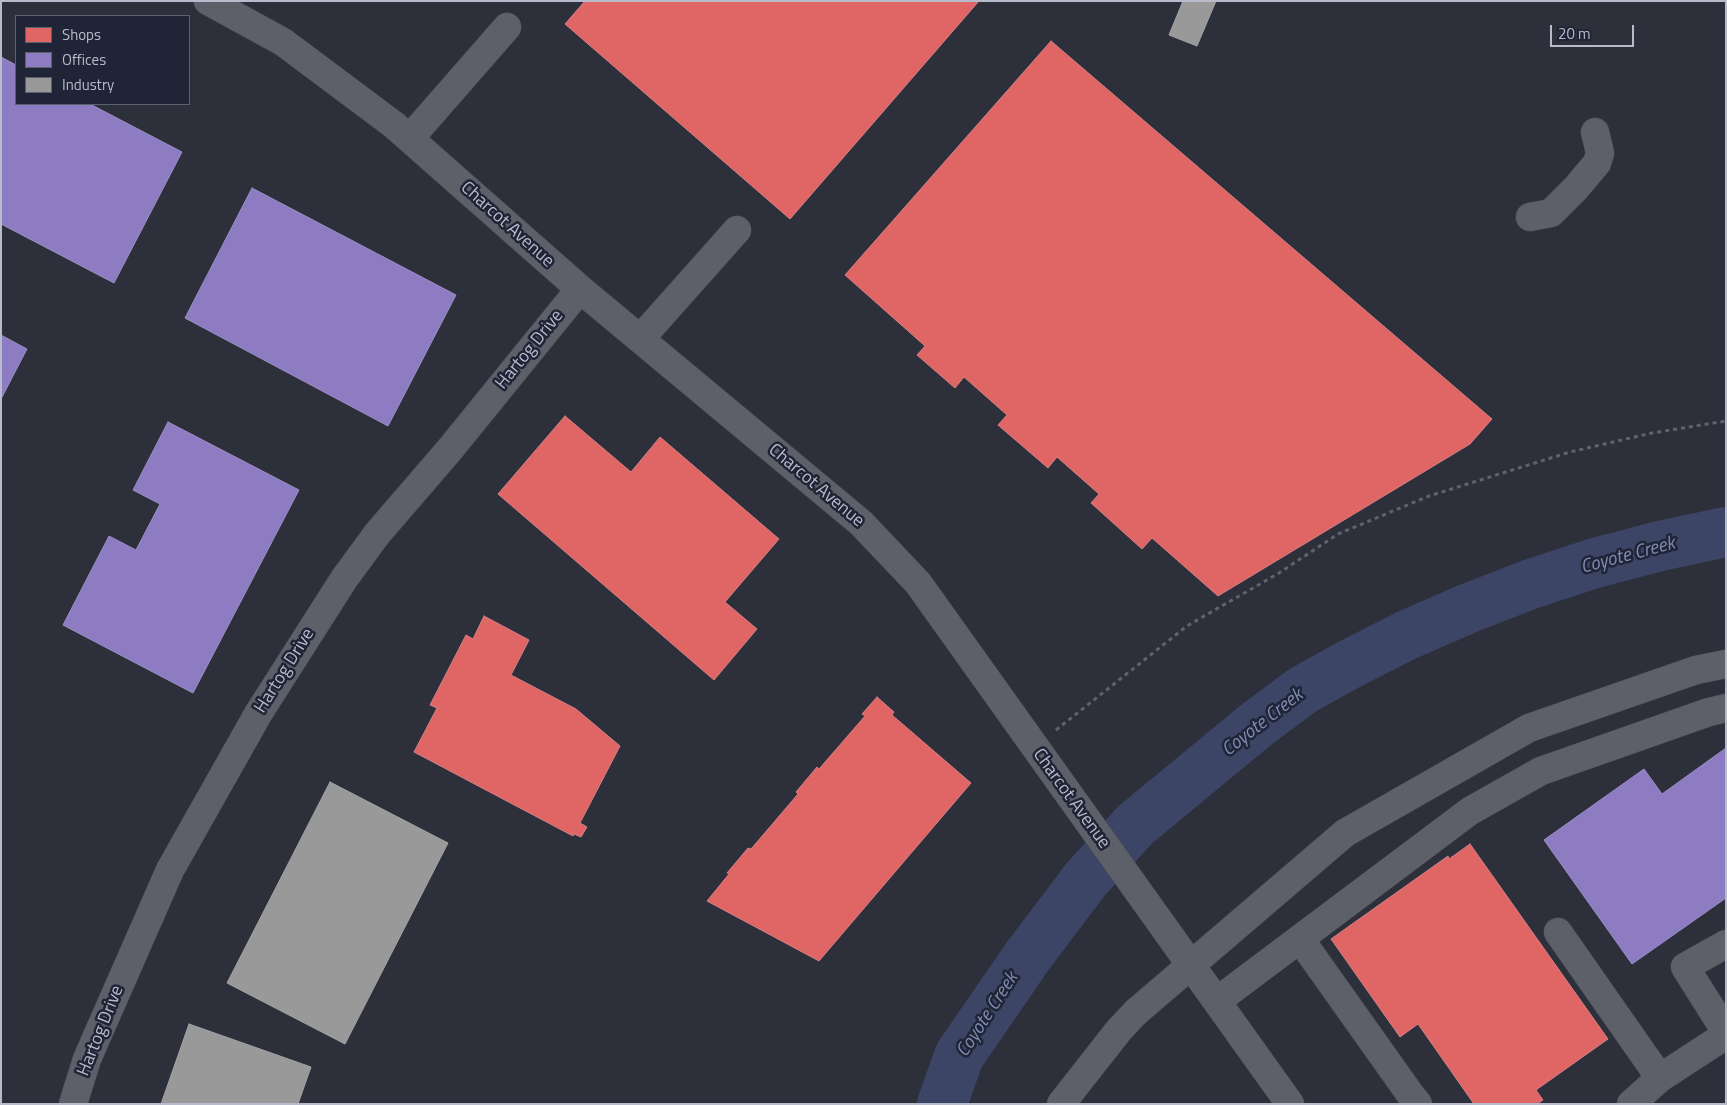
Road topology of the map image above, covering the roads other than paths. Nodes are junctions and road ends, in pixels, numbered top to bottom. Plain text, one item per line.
1 (208, 1) edge
2 (507, 27) dead end
3 (1595, 132) dead end
4 (410, 138) junction
5 (1530, 217) dead end
6 (737, 230) dead end
7 (580, 289) junction
8 (640, 339) junction
9 (1726, 664) edge
10 (1726, 708) edge
11 (1558, 932) dead end
12 (1300, 939) junction
13 (1726, 944) edge
14 (1185, 955) junction
15 (1217, 1001) junction
16 (1726, 1034) edge
17 (1660, 1078) junction
18 (73, 1104) edge
19 (1062, 1104) edge
20 (1290, 1104) edge
21 (1418, 1104) edge
22 (1632, 1104) edge

1 - 4 street, Charcot Avenue
2 - 4 street
3 - 5 street
4 - 7 street, Charcot Avenue
6 - 8 street
7 - 8 street, Charcot Avenue
7 - 18 street, Hartog Drive
8 - 14 street, Charcot Avenue
9 - 14 street
10 - 12 street
11 - 17 street
12 - 15 street
12 - 21 street
13 - 16 street
14 - 15 street, Charcot Avenue
14 - 19 street
15 - 20 street, Charcot Avenue
16 - 17 street
17 - 22 street

